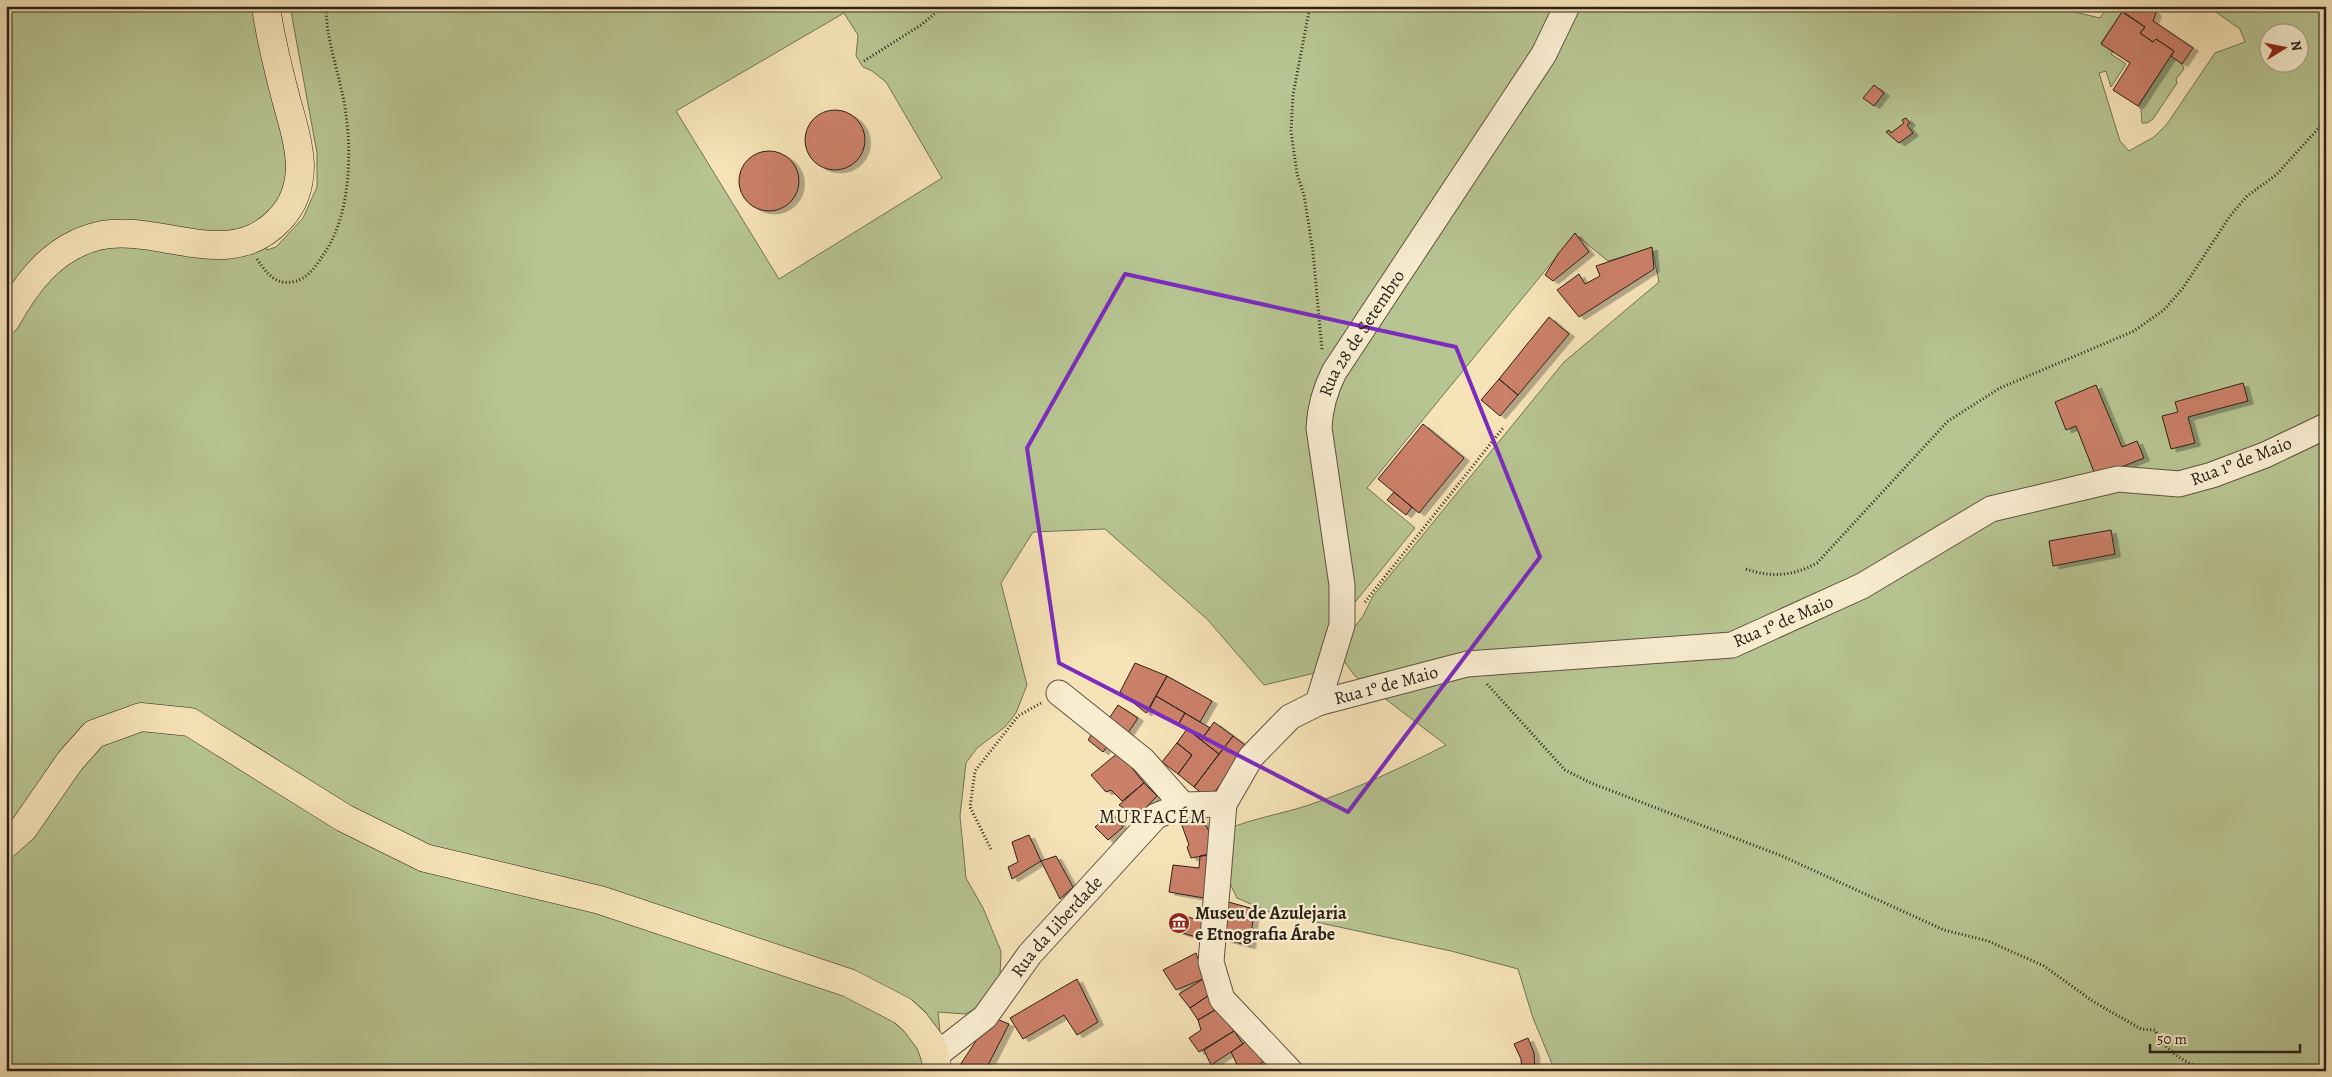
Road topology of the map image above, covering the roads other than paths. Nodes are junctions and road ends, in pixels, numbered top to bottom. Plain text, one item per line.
1 (266, 6) edge
2 (1567, 6) edge
3 (6, 320) edge
4 (2326, 426) edge
5 (1059, 693) road end
6 (1318, 703) junction
7 (1224, 804) junction
8 (1183, 805) junction
9 (6, 844) edge
10 (936, 1063) edge
11 (1290, 1071) edge

1 - 3 main road
2 - 6 street, Rua 28 de Setembro
4 - 6 street, Rua 1º de Maio
5 - 8 street
6 - 7 street, Rua 1º de Maio
7 - 8 street
7 - 11 street
8 - 10 street, Rua da Liberdade
9 - 10 main road

